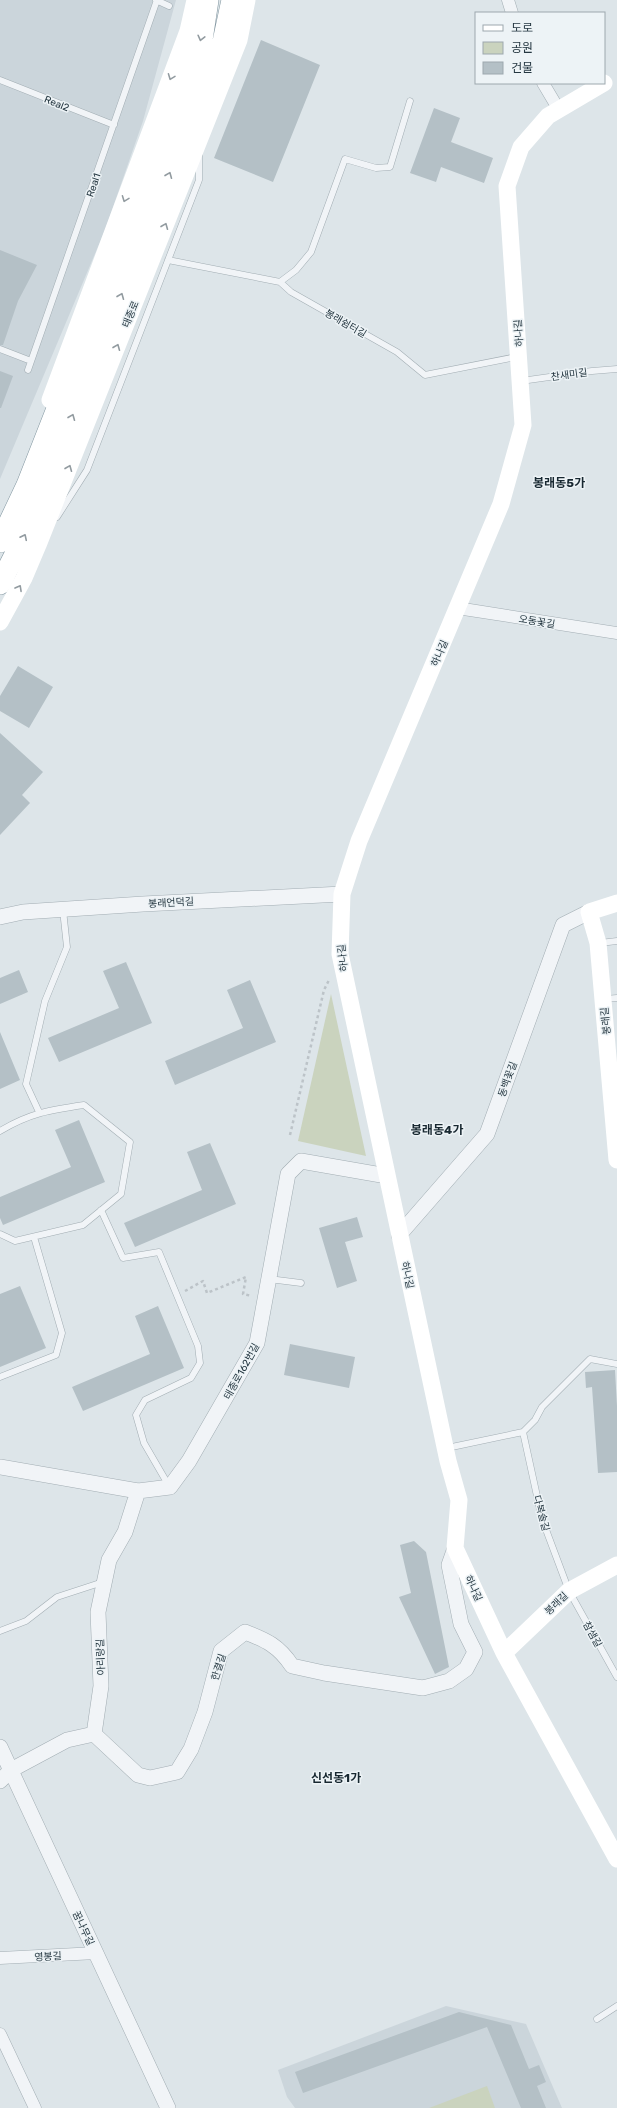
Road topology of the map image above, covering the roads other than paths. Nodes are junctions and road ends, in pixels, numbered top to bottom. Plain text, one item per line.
1 (157, 0) edge
2 (195, 0) edge
3 (208, 0) edge
4 (232, 0) edge
5 (247, 0) edge
6 (508, 0) edge
7 (169, 6) dead end
8 (512, 12) edge
9 (617, 75) edge
10 (0, 80) edge
11 (605, 82) edge
12 (544, 84) edge
13 (602, 84) edge
14 (410, 101) dead end
15 (559, 110) junction
16 (114, 125) junction
17 (199, 139) junction
18 (168, 260) junction
19 (280, 282) junction
20 (0, 349) edge
21 (520, 357) junction
22 (31, 361) junction
23 (28, 370) dead end
24 (617, 370) edge
25 (521, 381) junction
26 (0, 522) edge
27 (0, 542) edge
28 (38, 545) junction
29 (0, 584) edge
30 (457, 608) junction
31 (0, 622) edge
32 (617, 633) edge
33 (342, 894) junction
34 (617, 903) edge
35 (63, 910) junction
36 (590, 912) junction
37 (0, 917) edge
38 (617, 942) edge
39 (598, 943) junction
40 (610, 999) edge
41 (612, 1055) edge
42 (615, 1111) edge
43 (39, 1112) junction
44 (0, 1132) edge
45 (617, 1160) edge
46 (386, 1176) junction
47 (101, 1210) junction
48 (0, 1234) edge
49 (399, 1235) junction
50 (34, 1237) junction
51 (269, 1279) junction
52 (301, 1283) dead end
53 (617, 1364) edge
54 (0, 1377) edge
55 (523, 1432) junction
56 (445, 1448) junction
57 (0, 1467) edge
58 (170, 1487) junction
59 (138, 1491) junction
60 (454, 1548) junction
61 (617, 1565) edge
62 (105, 1581) junction
63 (569, 1590) junction
64 (0, 1631) edge
65 (504, 1653) junction
66 (617, 1677) edge
67 (94, 1734) junction
68 (0, 1747) edge
69 (11, 1770) junction
70 (0, 1781) edge
71 (617, 1859) edge
72 (96, 1953) junction
73 (0, 1958) edge
74 (617, 2006) edge
75 (597, 2019) dead end
76 (0, 2034) edge
77 (35, 2108) edge
78 (168, 2108) edge

1 - 7 lane
1 - 16 lane, Real1
2 -> 26 main road
3 -> 27 highway
29 -> 4 highway
5 - 17 main road, 태종로
6 - 8 street
9 - 11 main road, 하나길
10 - 16 lane, Real2
12 - 15 street
13 - 15 main road, 하나길
14 - 19 lane
15 - 21 main road, 하나길
16 - 22 lane, Real1
17 - 18 lane
28 -> 17 main road, 태종로
18 - 19 lane, 봉래쉼터길
18 - 28 lane
19 - 21 lane, 봉래쉼터길
20 - 22 lane
21 - 25 main road, 하나길
22 - 23 lane, Real1
24 - 25 lane, 찬새미길
25 - 30 main road, 하나길
31 -> 28 main road, 태종로
30 - 32 street, 오동꽃길
30 - 33 main road, 하나길
33 - 35 street, 봉래언덕길
33 - 46 main road, 하나길
34 - 36 main road
35 - 37 street, 봉래언덕길
35 - 43 lane
36 - 39 main road, 봉래길
36 - 49 street, 동백꽃길
38 - 39 lane
39 - 40 main road, 봉래길
40 - 41 main road, 봉래길
41 - 42 main road, 봉래길
42 - 45 main road, 봉래길
43 - 44 lane
43 - 47 lane
46 - 49 main road, 하나길
46 - 51 street, 태종로162번길
47 - 50 lane
47 - 58 lane
48 - 50 lane
49 - 56 main road, 하나길
50 - 54 lane
51 - 52 lane
51 - 58 street, 태종로162번길
53 - 55 lane
55 - 56 lane
55 - 63 lane, 다복솔길
56 - 60 main road, 하나길
57 - 59 street
58 - 59 street
59 - 62 street, 아리랑길
60 - 65 main road, 하나길
60 - 67 street, 한결길
61 - 63 main road, 봉래길
62 - 64 lane
62 - 67 street, 아리랑길
63 - 65 main road, 봉래길
63 - 66 lane, 참샘길
65 - 71 main road, 하나길
67 - 69 street
68 - 69 street, 꿈나무길
69 - 70 street
69 - 72 street, 꿈나무길
72 - 73 street, 영봉길
72 - 78 street, 꿈나무길
74 - 75 lane
76 - 77 street

